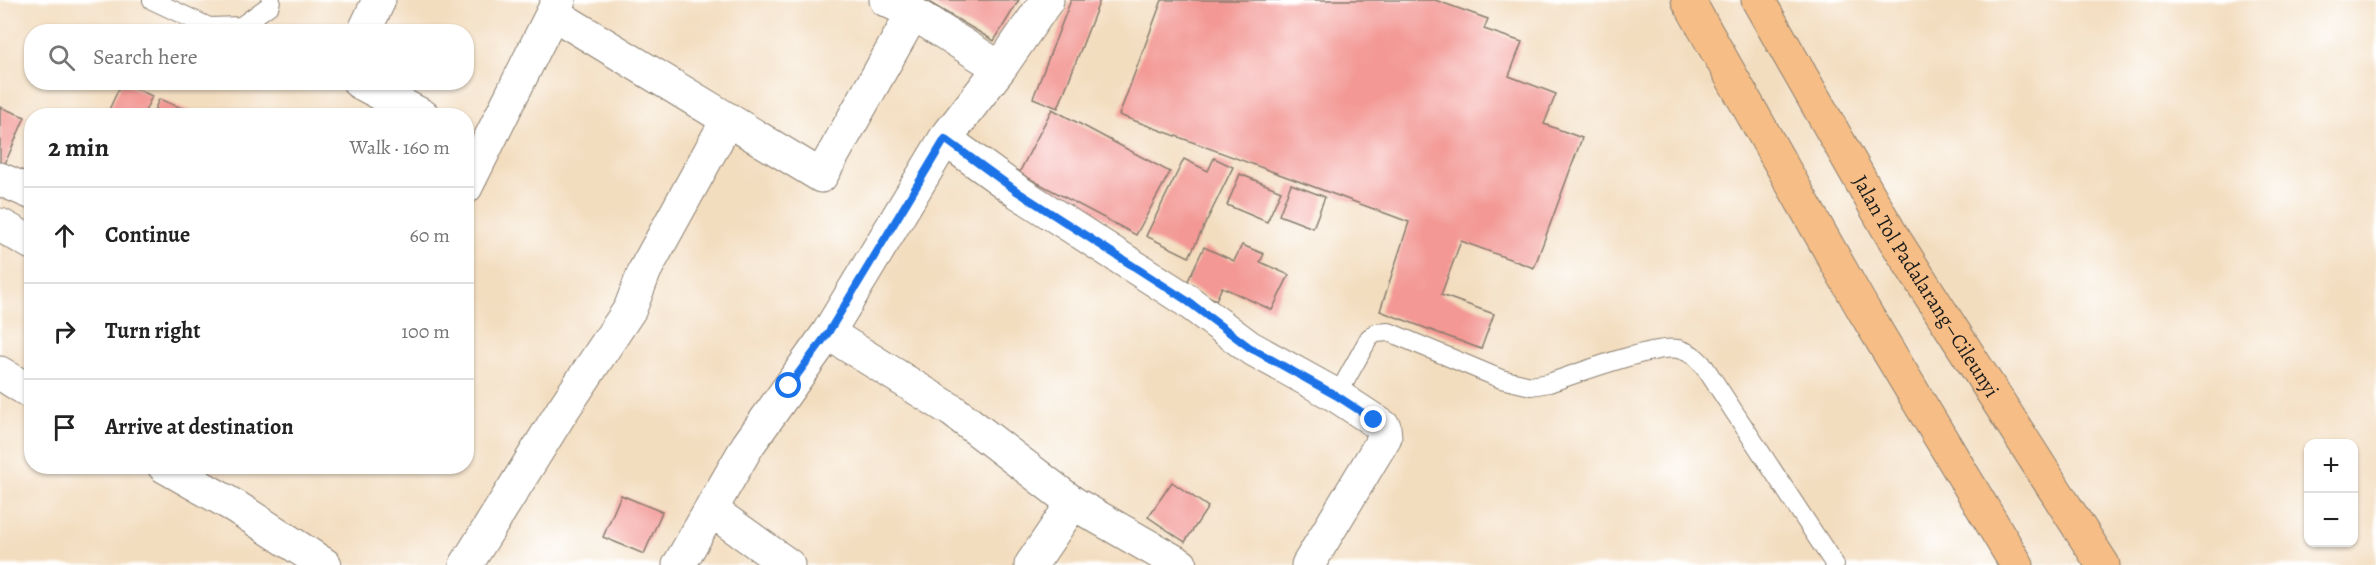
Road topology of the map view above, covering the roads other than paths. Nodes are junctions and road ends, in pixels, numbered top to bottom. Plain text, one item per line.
1 (152, 0) edge
2 (271, 0) edge
3 (380, 0) edge
4 (1047, 0) edge
5 (1688, 0) edge
6 (1758, 0) edge
7 (556, 7) edge
8 (900, 7) edge
9 (203, 24) edge
10 (244, 24) edge
11 (368, 24) edge
12 (1000, 68) junction
13 (374, 90) edge
14 (408, 108) edge
15 (728, 118) junction
16 (477, 139) edge
17 (945, 139) junction
18 (0, 179) edge
19 (24, 190) edge
20 (0, 225) edge
21 (24, 239) edge
22 (828, 333) junction
23 (0, 373) edge
24 (24, 388) edge
25 (1337, 396) junction
26 (178, 474) edge
27 (1072, 503) junction
28 (711, 510) junction
29 (325, 565) edge
30 (466, 565) edge
31 (679, 565) edge
32 (788, 565) edge
33 (1031, 565) edge
34 (1181, 565) edge
35 (1308, 565) edge
36 (1834, 565) edge
37 (2017, 565) edge
38 (2103, 565) edge

1 - 9 lane
2 - 10 lane
3 - 11 street
4 - 12 street
5 - 37 highway
6 - 38 highway, Jalan Tol Padalarang–Cileunyi
7 - 15 street
7 - 16 street
8 - 12 street
8 - 15 street
12 - 17 street
13 - 14 street
15 - 30 street
17 - 22 street
17 - 25 street
18 - 19 street
20 - 21 street
22 - 27 street
22 - 28 street
23 - 24 street
25 - 35 street
25 - 36 lane
26 - 29 street
27 - 33 street
27 - 34 street
28 - 31 street
28 - 32 street

